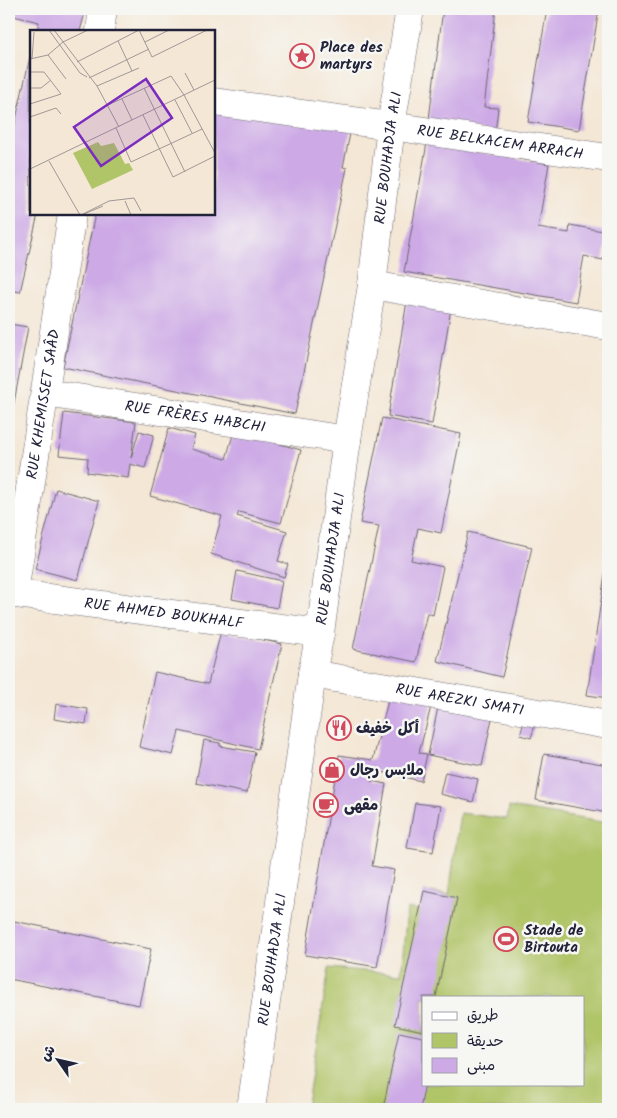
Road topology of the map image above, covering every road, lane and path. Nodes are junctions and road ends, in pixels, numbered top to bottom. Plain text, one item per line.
1 (103, 9) edge
2 (410, 9) edge
3 (100, 30) edge
4 (215, 102) edge
5 (392, 126) junction
6 (608, 158) edge
7 (72, 215) edge
8 (372, 285) junction
9 (608, 326) edge
10 (45, 393) junction
11 (347, 440) junction
12 (12, 593) edge
13 (320, 633) junction
14 (312, 674) junction
15 (608, 725) edge
16 (251, 1109) edge

1 - 3 street
2 - 5 street, RUE BOUHADJA ALI
4 - 5 street, RUE BELKACEM ARRACH
5 - 6 street, RUE BELKACEM ARRACH
5 - 8 street, RUE BOUHADJA ALI
7 - 10 street, RUE KHEMISSET SAÂD
8 - 9 street
8 - 11 street, RUE BOUHADJA ALI
10 - 11 street, RUE FRÈRES HABCHI
10 - 12 street, RUE KHEMISSET SAÂD
11 - 13 street, RUE BOUHADJA ALI
12 - 13 street, RUE AHMED BOUKHALF
13 - 14 street, RUE BOUHADJA ALI
14 - 15 street, RUE AREZKI SMATI
14 - 16 street, RUE BOUHADJA ALI

